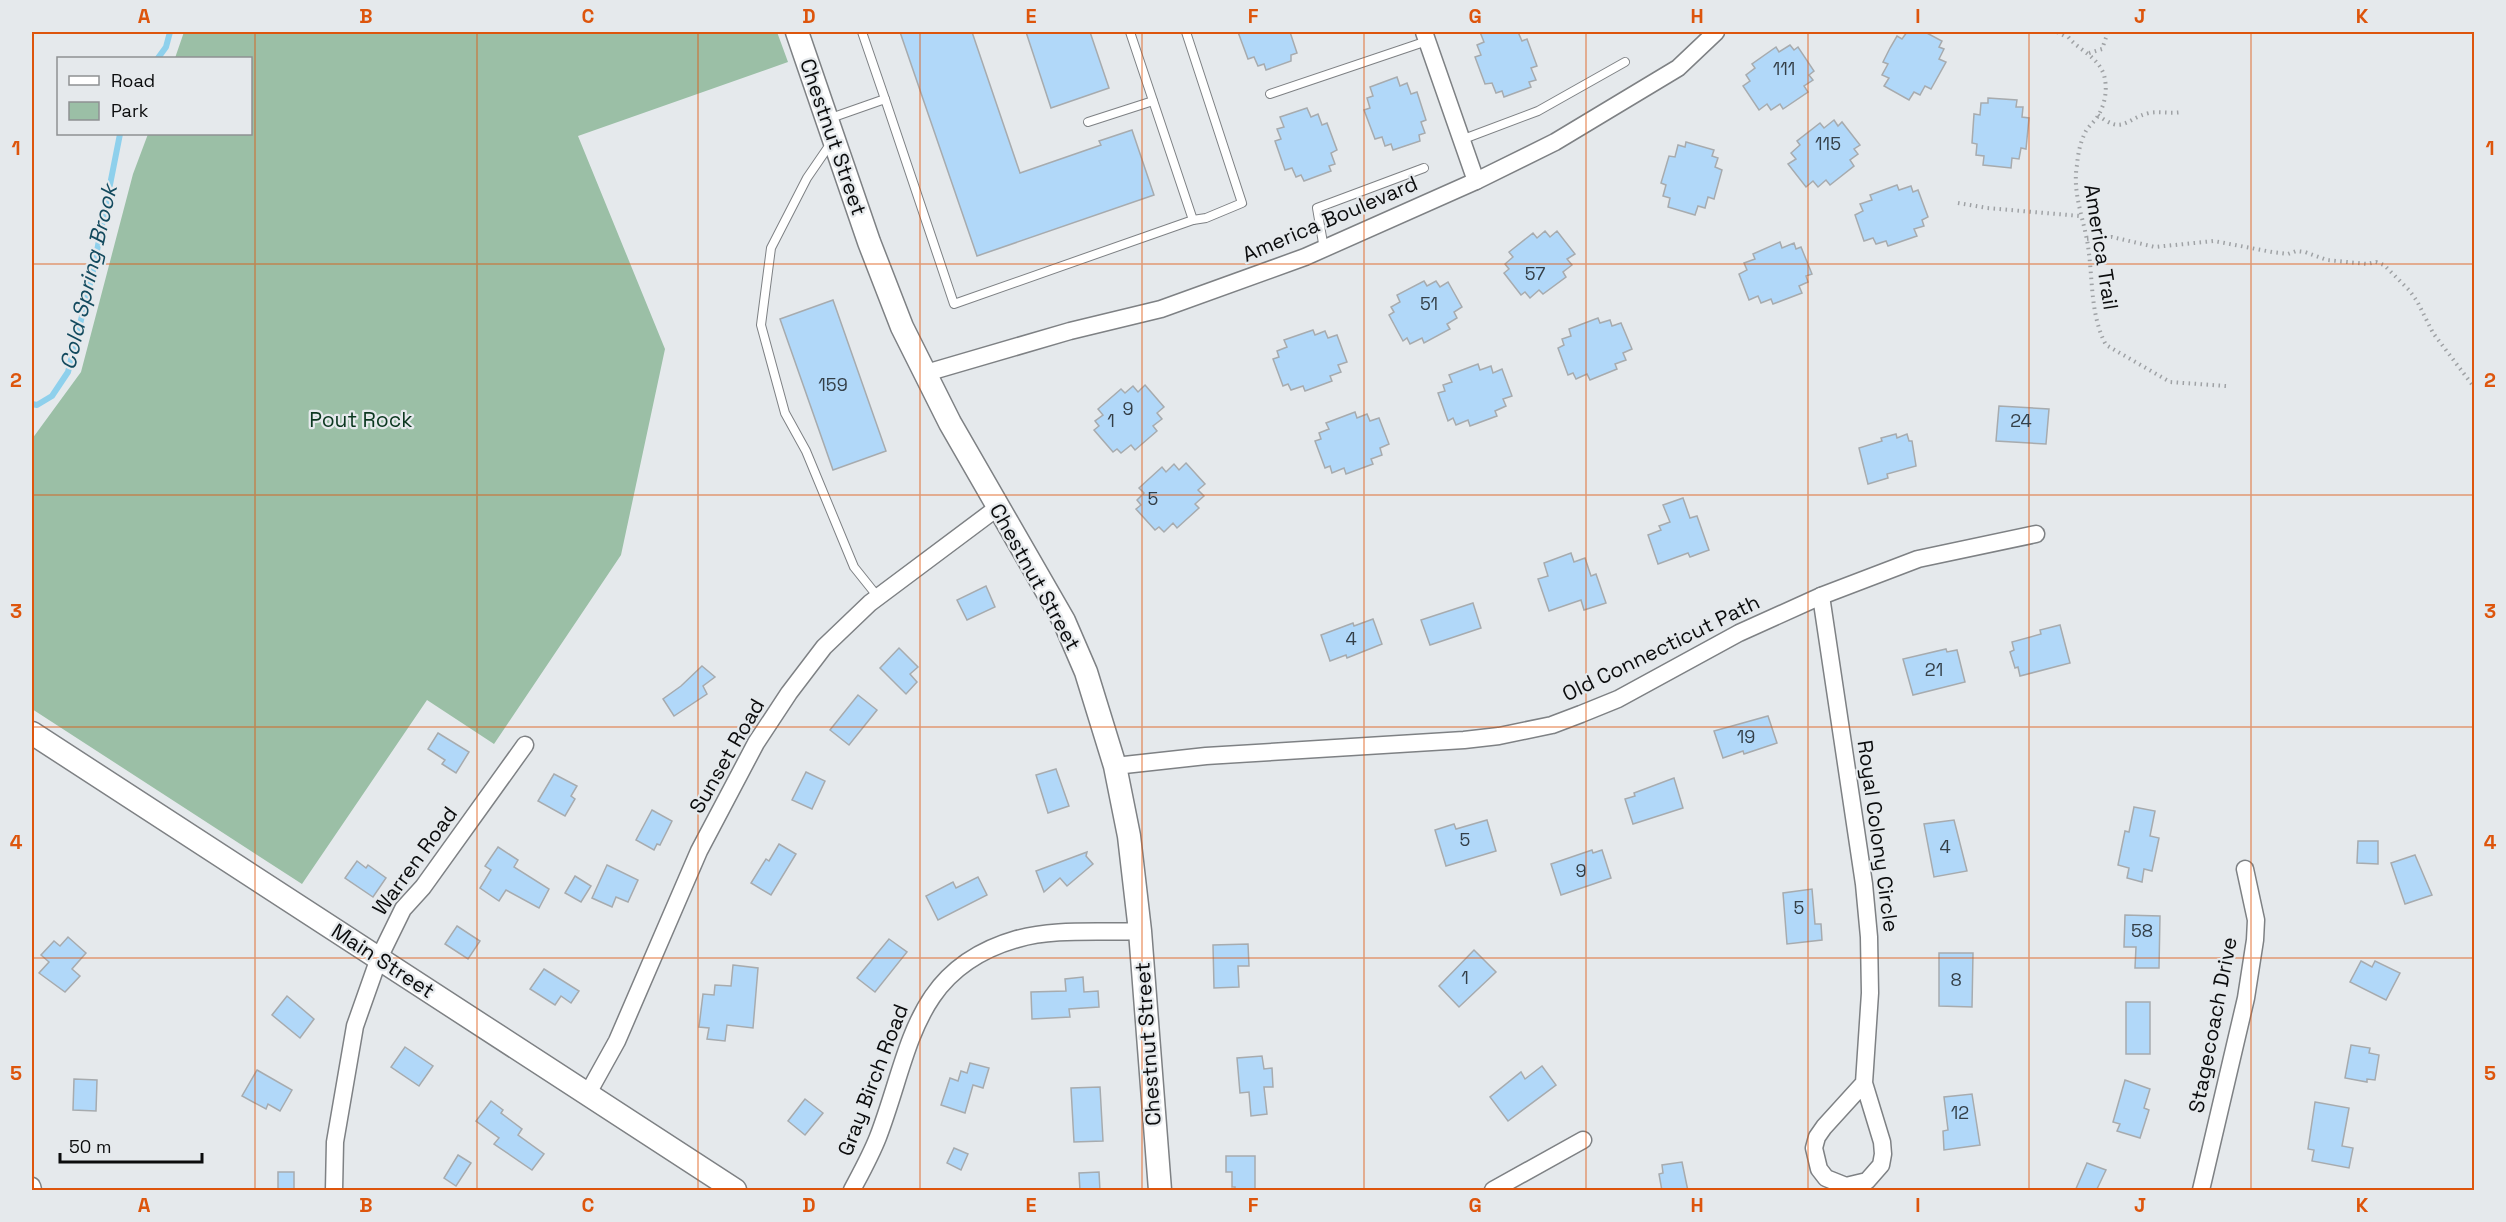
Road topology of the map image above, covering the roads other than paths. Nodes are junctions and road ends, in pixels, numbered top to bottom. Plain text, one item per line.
1 (797, 32) edge
2 (862, 32) edge
3 (1130, 32) edge
4 (1186, 32) edge
5 (1716, 32) edge
6 (1425, 36) edge
7 (1625, 62) dead end
8 (1270, 94) dead end
9 (885, 99) junction
10 (1153, 101) junction
11 (1088, 122) dead end
12 (830, 130) junction
13 (1461, 140) junction
14 (1424, 168) dead end
15 (1476, 181) junction
16 (1192, 220) junction
17 (1324, 249) junction
18 (926, 373) junction
19 (997, 508) junction
20 (2036, 534) dead end
21 (1821, 596) junction
22 (878, 597) junction
23 (32, 733) edge
24 (525, 745) dead end
25 (1115, 766) junction
26 (2245, 869) dead end
27 (1140, 932) junction
28 (379, 958) junction
29 (1864, 1083) junction
30 (587, 1095) junction
31 (1583, 1140) dead end
32 (32, 1186) edge
33 (33, 1191) edge
34 (334, 1191) edge
35 (735, 1191) edge
36 (852, 1191) edge
37 (1160, 1191) edge
38 (1493, 1191) edge
39 (2201, 1191) edge

1 - 12 main road, Chestnut Street
2 - 9 lane
3 - 10 lane
4 - 16 lane
5 - 15 street, America Boulevard
6 - 8 lane
6 - 13 street
7 - 13 lane
9 - 12 lane
9 - 16 lane
10 - 11 lane
10 - 16 lane
12 - 18 main road, Chestnut Street
12 - 22 lane
13 - 15 street
14 - 17 lane
15 - 17 street, America Boulevard
17 - 18 street, America Boulevard
18 - 19 main road, Chestnut Street
19 - 22 street, Sunset Road
19 - 25 main road, Chestnut Street
20 - 21 street, Old Connecticut Path
21 - 25 street, Old Connecticut Path
21 - 29 street, Royal Colony Circle
22 - 30 street, Sunset Road
23 - 28 main road, Main Street
24 - 28 street, Warren Road
25 - 27 main road, Chestnut Street
26 - 39 street, Stagecoach Drive
27 - 36 street, Gray Birch Road
27 - 37 main road, Chestnut Street
28 - 30 main road, Main Street
28 - 34 street, Warren Road
29 - 29 street, Royal Colony Circle
30 - 35 main road, Main Street
31 - 38 street
32 - 33 street

